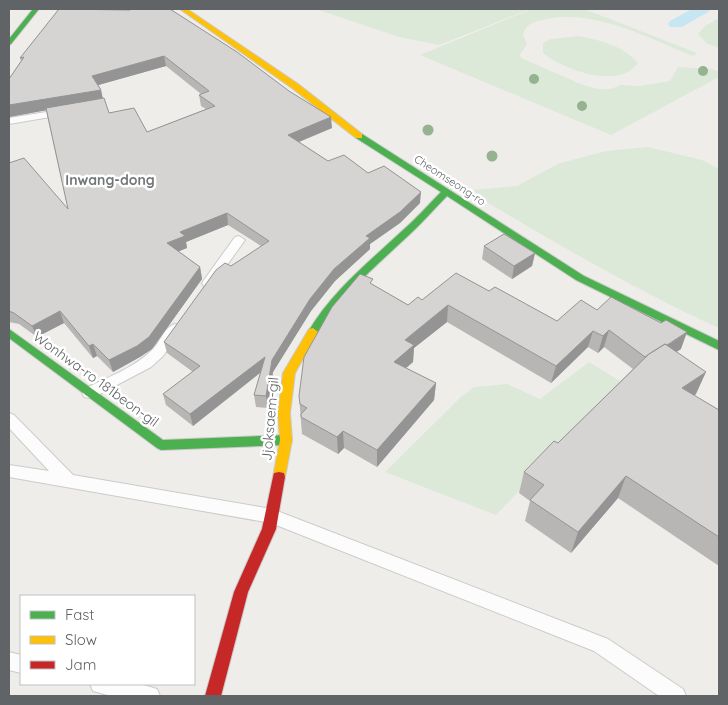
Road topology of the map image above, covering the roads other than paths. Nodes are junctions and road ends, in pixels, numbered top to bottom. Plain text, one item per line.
1 (36, 9) edge
2 (183, 9) edge
3 (9, 43) edge
4 (76, 110) edge
5 (9, 121) edge
6 (446, 193) junction
7 (239, 240) dead end
8 (199, 296) edge
9 (181, 320) edge
10 (9, 334) edge
11 (719, 346) edge
12 (90, 393) junction
13 (9, 419) edge
14 (286, 440) junction
15 (9, 471) edge
16 (68, 481) junction
17 (272, 516) junction
18 (104, 685) edge
19 (150, 696) edge
20 (213, 696) edge
21 (676, 696) edge

1 - 3 street
2 - 6 street, Cheomseong-ro
4 - 5 lane
6 - 11 street, Cheomseong-ro
6 - 14 street, Jjoksaem-gil
7 - 8 lane
9 - 12 lane
10 - 12 street, Wonhwa-ro 181beon-gil
12 - 14 street, Wonhwa-ro 181beon-gil
13 - 16 lane
14 - 17 street, Jjoksaem-gil
15 - 16 lane
16 - 17 lane
17 - 20 street, Jjoksaem-gil
17 - 21 lane
18 - 19 lane

